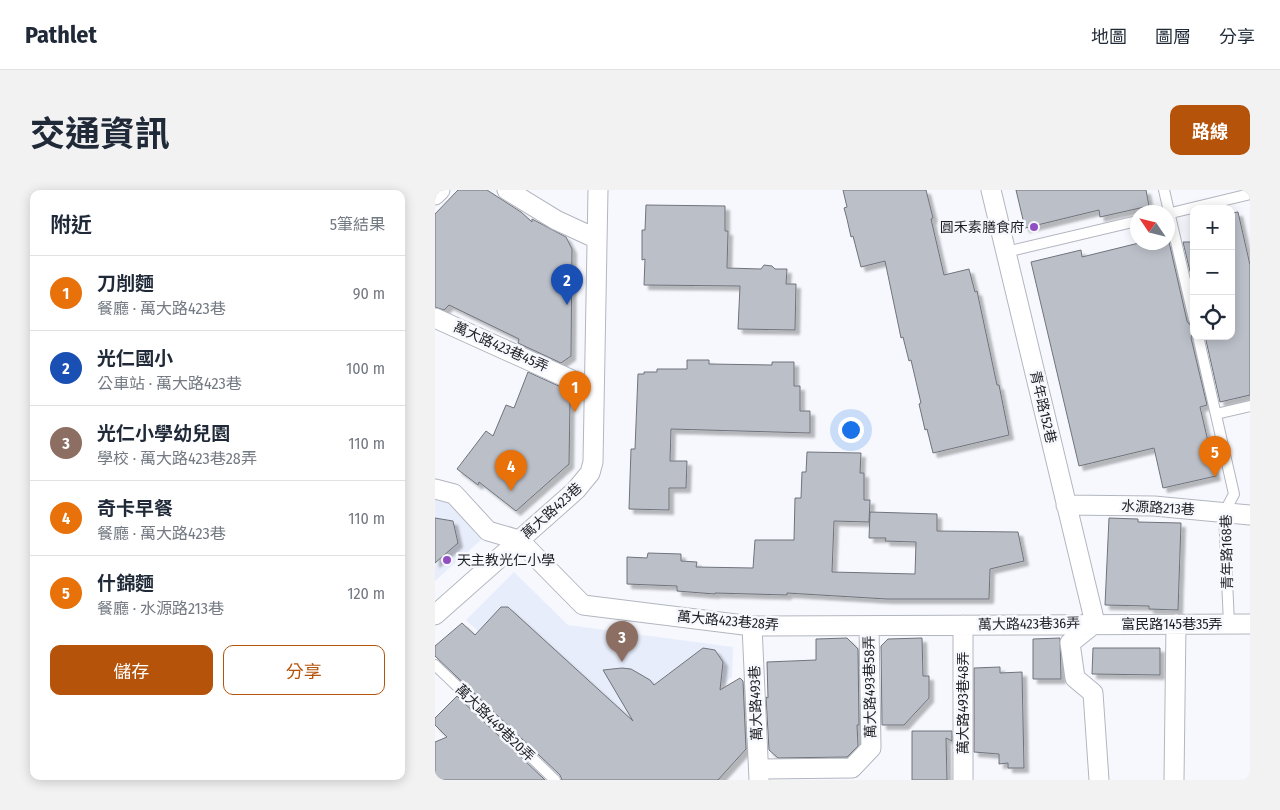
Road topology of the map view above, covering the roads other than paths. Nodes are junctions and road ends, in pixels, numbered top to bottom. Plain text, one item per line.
1 (440, 190) edge
2 (507, 190) edge
3 (598, 190) edge
4 (991, 190) edge
5 (1164, 190) edge
6 (1247, 193) edge
7 (435, 195) edge
8 (1167, 205) edge
9 (1175, 211) edge
10 (1130, 223) edge
11 (1175, 238) edge
12 (597, 239) junction
13 (1006, 252) junction
14 (1190, 302) edge
15 (435, 318) edge
16 (1199, 340) edge
17 (594, 390) junction
18 (1250, 406) edge
19 (1215, 414) junction
20 (435, 489) edge
21 (1066, 505) junction
22 (1224, 513) junction
23 (1250, 515) edge
24 (519, 540) junction
25 (435, 616) edge
26 (1095, 623) junction
27 (1176, 624) junction
28 (1229, 624) junction
29 (1250, 624) edge
30 (963, 625) junction
31 (753, 626) junction
32 (869, 626) junction
33 (435, 665) edge
34 (757, 776) edge
35 (555, 780) edge
36 (963, 780) edge
37 (1099, 780) edge
38 (1174, 780) edge

1 - 7 street
2 - 12 street
3 - 12 street, 萬大路423巷
4 - 13 street, 青年路152巷
5 - 8 lane
6 - 9 lane
10 - 13 lane
11 - 14 lane
12 - 17 street, 萬大路423巷
13 - 21 street, 青年路152巷
15 - 17 street, 萬大路423巷45弄
16 - 19 lane, 青年路168巷
17 - 24 street, 萬大路423巷
18 - 19 lane
19 - 22 lane, 青年路168巷
20 - 24 street
21 - 22 street, 水源路213巷
21 - 26 street, 青年路152巷
22 - 23 street, 水源路213巷
22 - 28 lane, 青年路168巷
24 - 25 street, 萬大路423巷
24 - 31 street, 萬大路423巷28弄
26 - 27 street, 富民路145巷35弄
26 - 30 street, 萬大路423巷36弄
26 - 37 street
27 - 28 street, 富民路145巷35弄
27 - 38 street
28 - 29 street, 富民路145巷35弄
30 - 32 street, 萬大路423巷28弄
30 - 36 street, 萬大路493巷48弄
31 - 32 street, 萬大路423巷28弄
31 - 34 street, 萬大路493巷
32 - 34 street, 萬大路493巷58弄
33 - 35 lane, 萬大路449巷20弄

